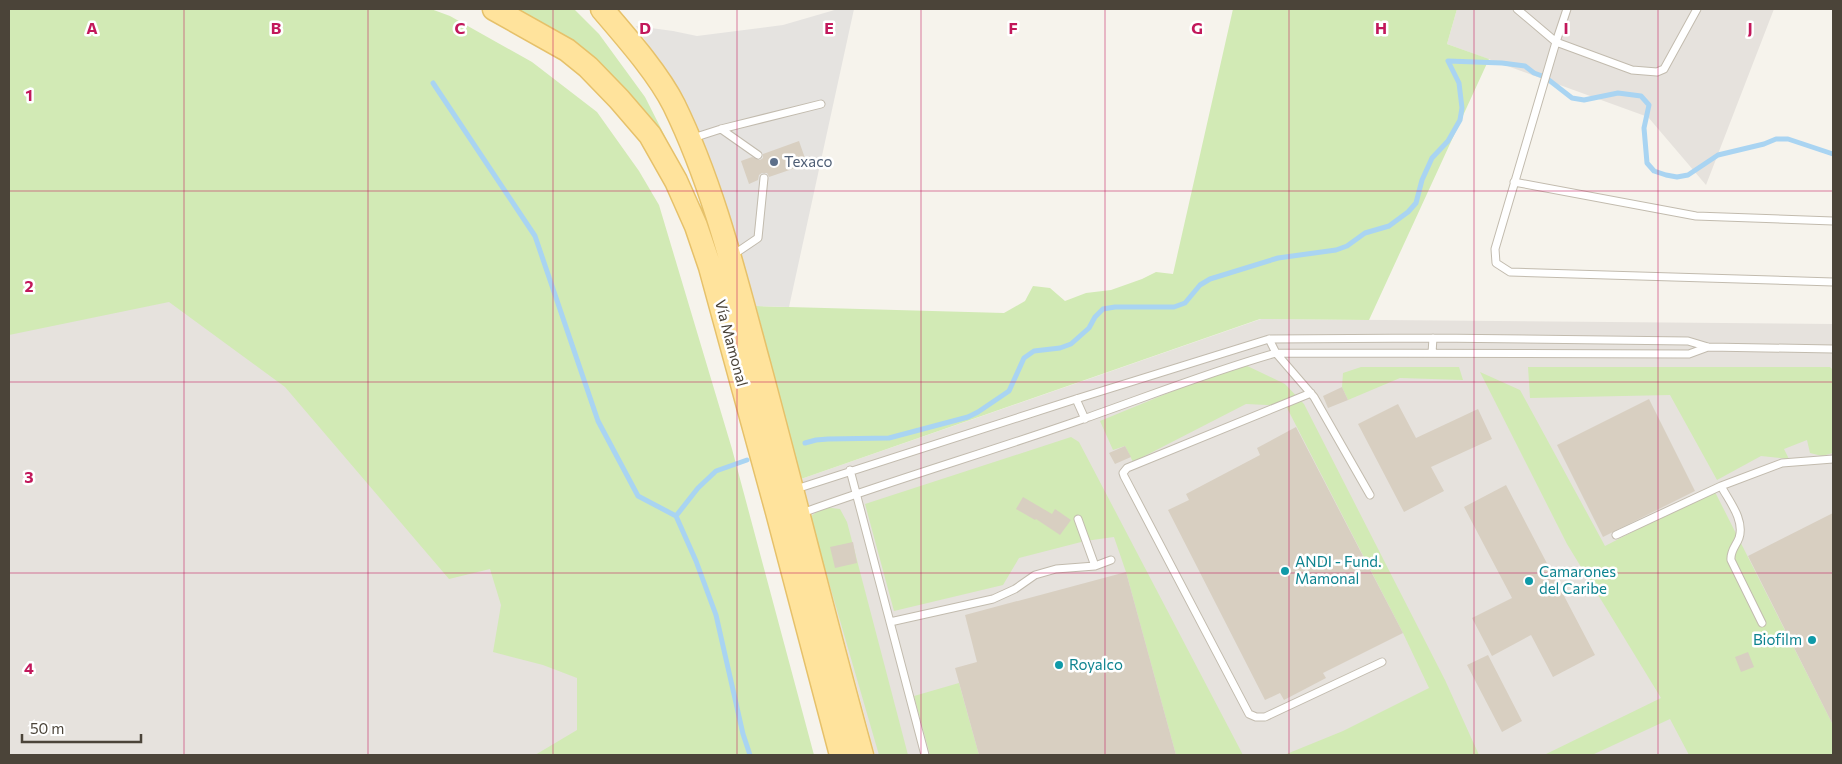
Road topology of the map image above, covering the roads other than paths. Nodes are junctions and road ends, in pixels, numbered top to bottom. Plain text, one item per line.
1 (494, 9) edge
2 (602, 9) edge
3 (1517, 9) edge
4 (1567, 9) edge
5 (1697, 9) edge
6 (1556, 42) junction
7 (821, 104) dead end
8 (721, 129) junction
9 (689, 140) junction
10 (758, 155) dead end
11 (764, 178) dead end
12 (1514, 182) junction
13 (1833, 221) edge
14 (730, 257) junction
15 (1833, 282) edge
16 (1433, 338) junction
17 (1269, 339) junction
18 (1708, 347) junction
19 (1833, 350) edge
20 (1276, 353) junction
21 (1432, 353) junction
22 (1311, 393) junction
23 (1076, 399) junction
24 (1085, 419) junction
25 (1833, 459) edge
26 (850, 470) junction
27 (1721, 486) junction
28 (793, 490) junction
29 (856, 494) junction
30 (1370, 494) dead end
31 (800, 514) junction
32 (1078, 519) dead end
33 (1616, 535) dead end
34 (1112, 560) dead end
35 (1095, 566) junction
36 (890, 622) junction
37 (1762, 623) dead end
38 (1382, 662) dead end
39 (841, 755) edge
40 (862, 755) edge
41 (925, 755) edge

1 - 39 main road, Vía Mamonal
2 - 9 main road, Vía Mamonal
3 - 6 lane
4 - 6 lane
5 - 6 lane
6 - 12 lane
7 - 8 lane
8 - 9 lane
8 - 10 lane
9 - 14 main road, Vía Mamonal
11 - 14 lane
12 - 13 lane
12 - 15 lane
14 - 28 main road, Vía Mamonal
16 - 17 lane
16 - 18 lane
16 - 21 lane
17 - 20 lane
17 - 23 lane
18 - 19 lane
18 - 21 lane
20 - 21 lane
20 - 22 lane
20 - 24 lane
22 - 30 lane
22 - 38 lane
23 - 24 lane
23 - 26 lane
24 - 29 lane
25 - 27 lane
26 - 28 lane
26 - 29 lane
27 - 33 lane
27 - 37 lane
28 - 31 main road, Vía Mamonal
29 - 31 lane
29 - 36 lane
31 - 40 main road, Vía Mamonal
32 - 35 lane
34 - 35 lane
35 - 36 lane
36 - 41 lane

